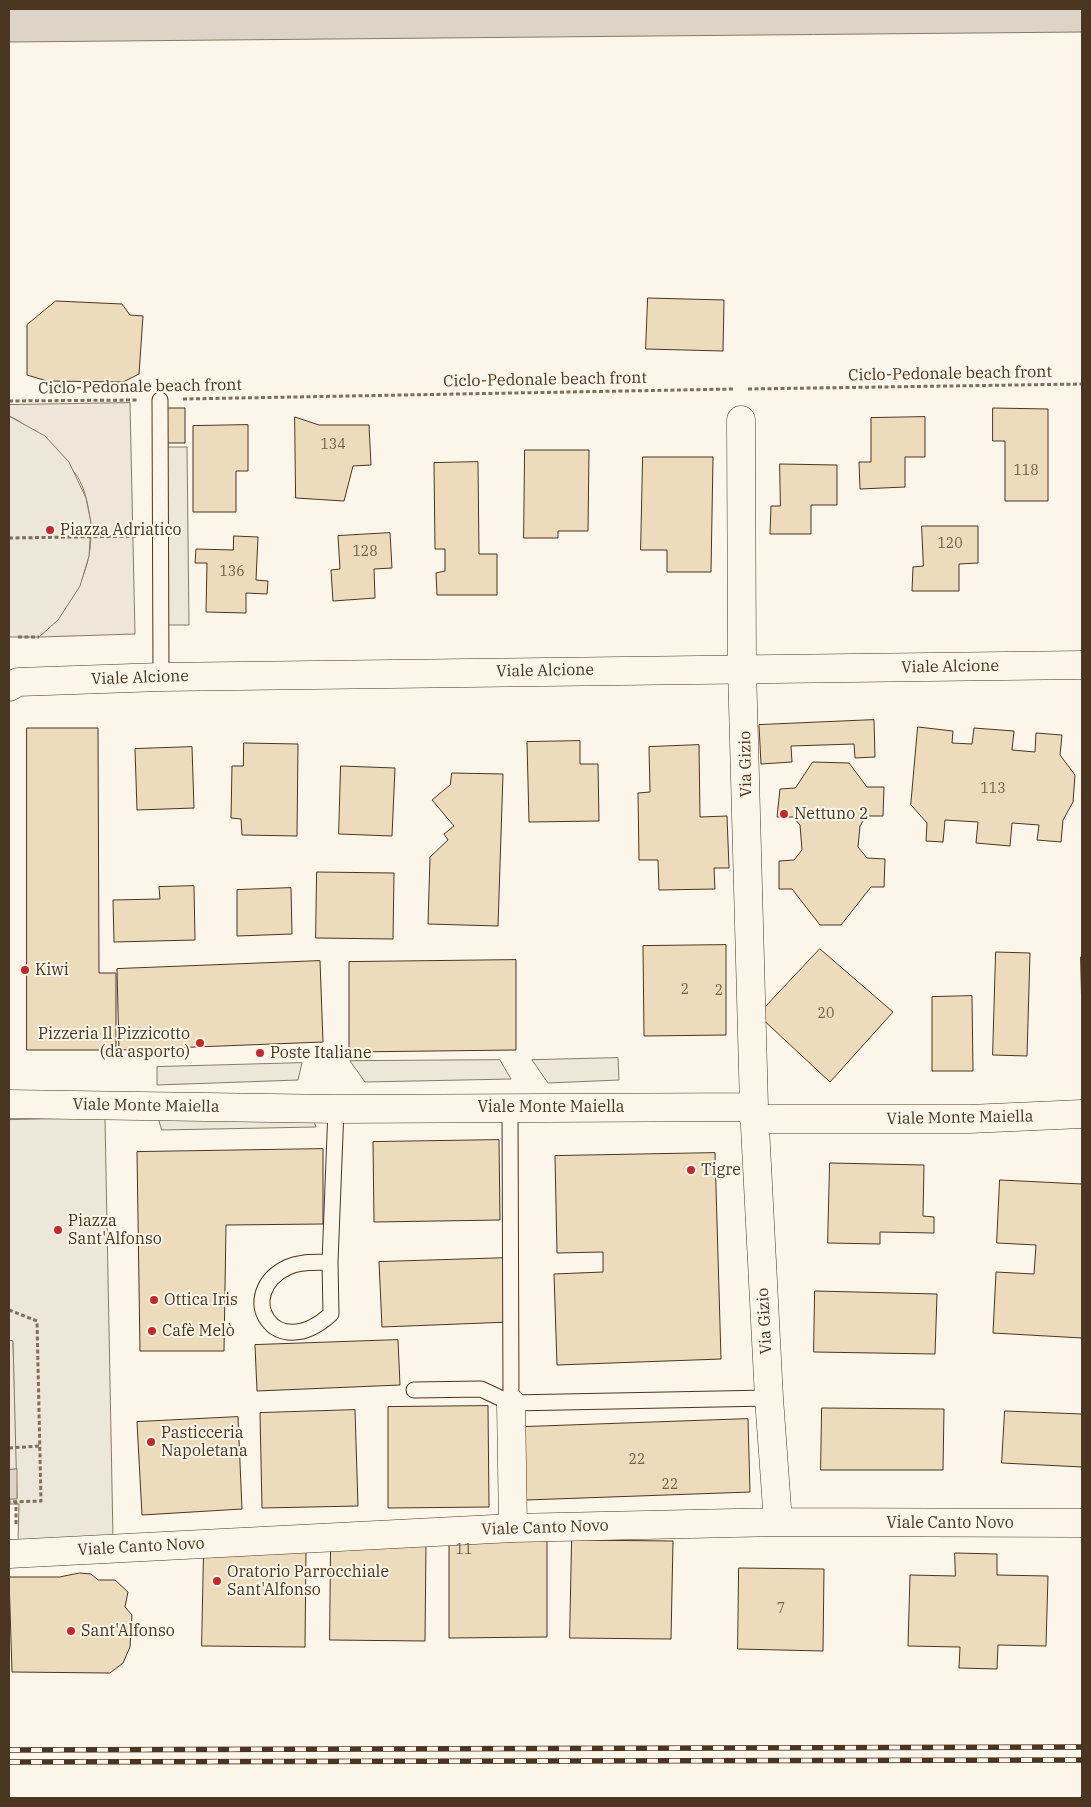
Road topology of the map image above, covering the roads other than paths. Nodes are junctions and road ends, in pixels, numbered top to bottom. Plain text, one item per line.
1 (160, 400) road end
2 (741, 420) dead end
3 (1082, 665) edge
4 (742, 668) junction
5 (161, 677) junction
6 (9, 687) edge
7 (9, 1104) edge
8 (510, 1107) junction
9 (336, 1109) junction
10 (754, 1113) junction
11 (1082, 1114) edge
12 (330, 1262) junction
13 (414, 1390) dead end
14 (769, 1398) junction
15 (511, 1403) junction
16 (778, 1522) junction
17 (1082, 1523) edge
18 (513, 1528) junction
19 (9, 1554) edge

1 - 5 lane
2 - 4 street, Via Gizio
3 - 4 street, Viale Alcione
4 - 5 street, Viale Alcione
4 - 10 street, Via Gizio
5 - 6 street, Viale Alcione
7 - 9 street, Viale Monte Maiella
8 - 9 street, Viale Monte Maiella
8 - 10 street, Viale Monte Maiella
8 - 15 lane
9 - 12 lane
10 - 11 street, Viale Monte Maiella
10 - 14 street, Via Gizio
12 - 12 lane
13 - 15 lane
14 - 15 lane
14 - 16 street, Via Gizio
15 - 18 street
16 - 17 street, Viale Canto Novo
16 - 18 street, Viale Canto Novo
18 - 19 street, Viale Canto Novo

